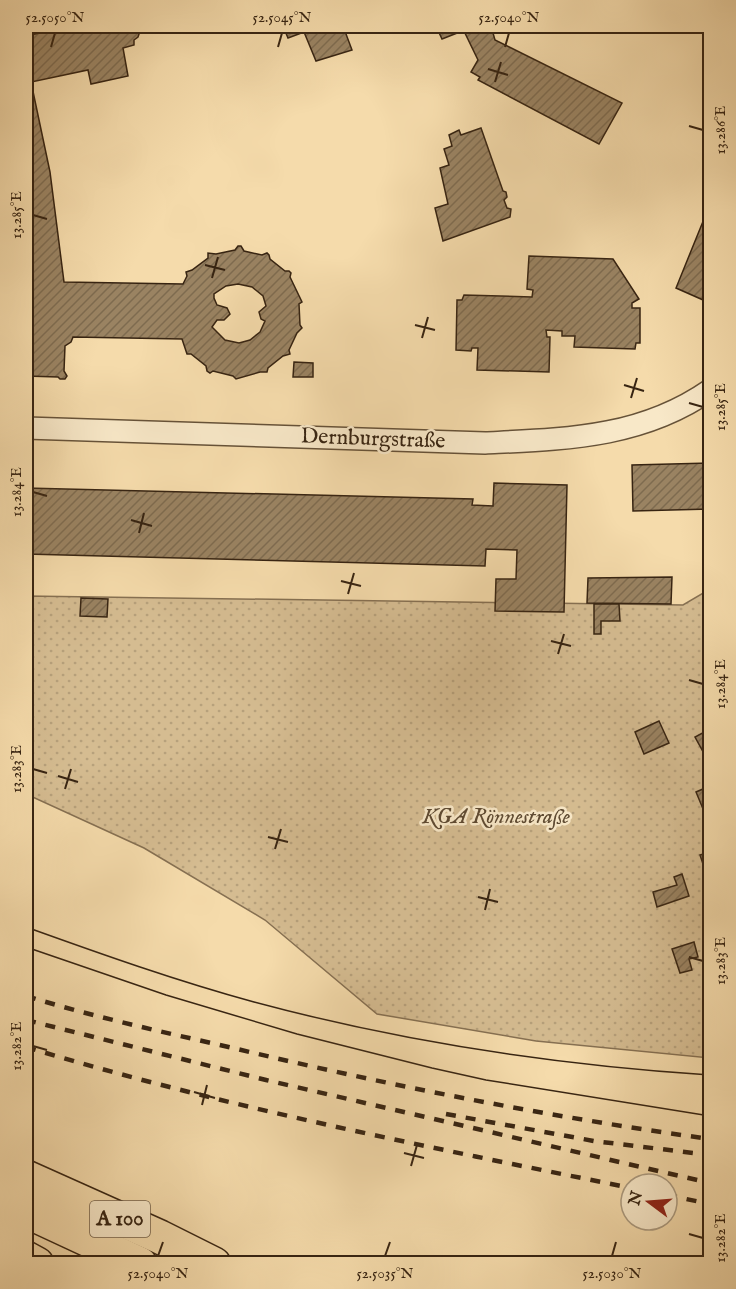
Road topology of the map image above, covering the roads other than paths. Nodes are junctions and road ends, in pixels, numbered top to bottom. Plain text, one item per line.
1 (711, 390) edge
2 (26, 428) edge
3 (26, 1177) edge
4 (26, 1210) edge
5 (26, 1258) edge
6 (37, 1263) edge
7 (140, 1263) edge
8 (214, 1263) edge

1 - 2 street, Dernburgstraße
3 - 8 highway, A 100
4 - 7 highway, A 100
5 - 6 highway

